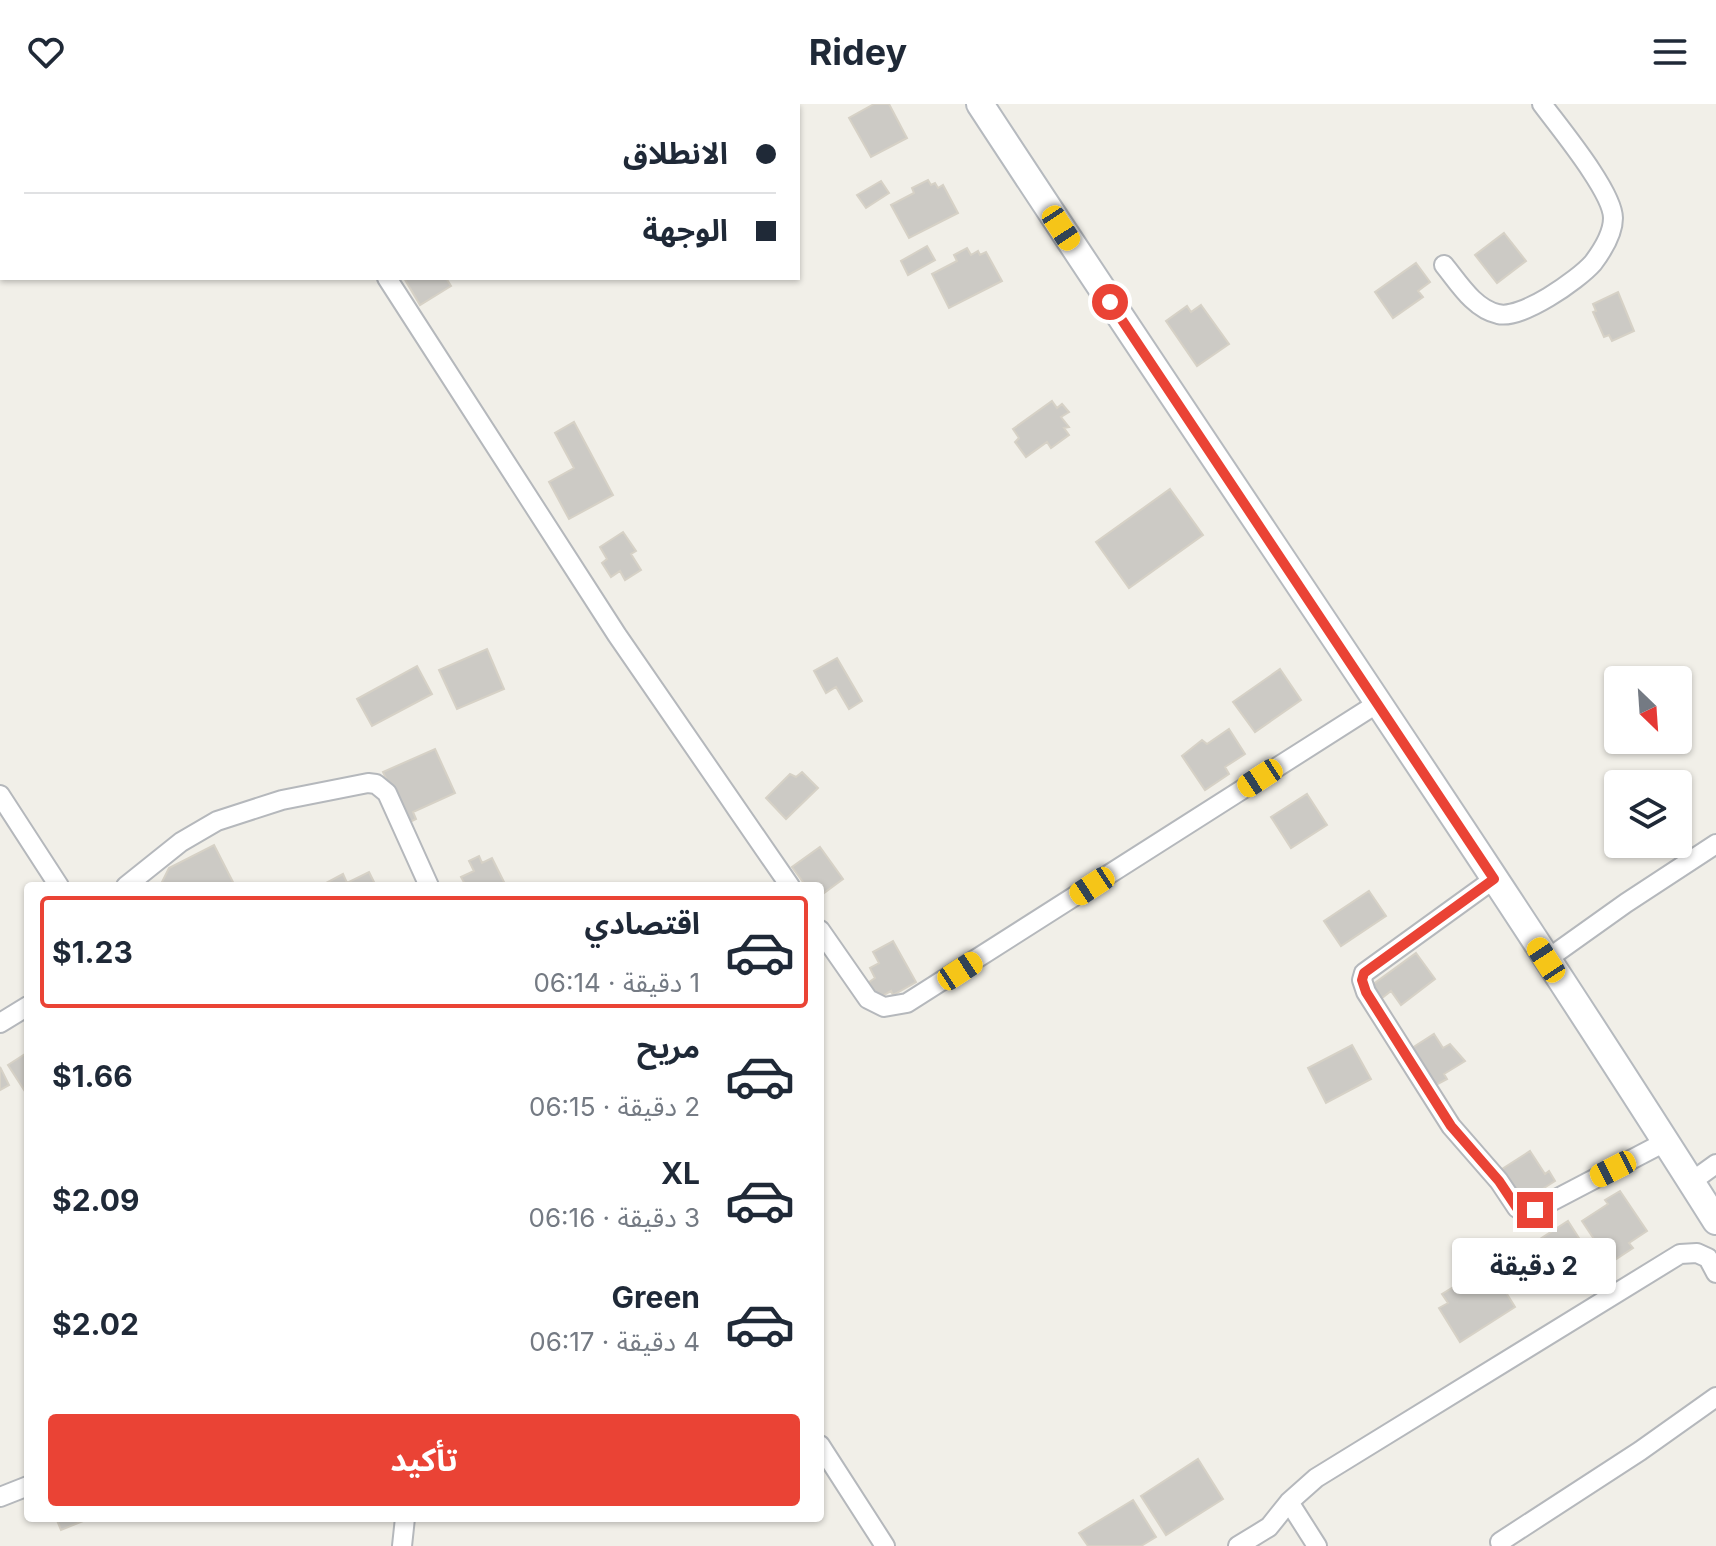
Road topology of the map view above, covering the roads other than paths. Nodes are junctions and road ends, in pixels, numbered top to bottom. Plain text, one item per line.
1 (980, 104) edge
2 (1542, 104) edge
3 (1444, 265) dead end
4 (388, 280) edge
5 (1378, 703) junction
6 (0, 795) edge
7 (1716, 844) edge
8 (1494, 879) junction
9 (56, 882) edge
10 (131, 882) edge
11 (427, 882) edge
12 (787, 882) edge
13 (824, 936) edge
14 (1546, 960) junction
15 (24, 1008) edge
16 (0, 1023) edge
17 (1665, 1142) junction
18 (1716, 1164) edge
19 (1691, 1182) junction
20 (1716, 1221) edge
21 (1716, 1273) edge
22 (1716, 1397) edge
23 (824, 1451) edge
24 (24, 1488) edge
25 (0, 1497) edge
26 (1289, 1502) junction
27 (405, 1522) edge
28 (1498, 1545) edge
29 (402, 1546) edge
30 (885, 1546) edge
31 (1238, 1546) edge
32 (1317, 1546) edge

1 - 5 street
2 - 3 street
4 - 12 street
5 - 8 street
5 - 13 street
6 - 9 street
7 - 14 street
8 - 14 street
8 - 17 street
10 - 11 street
14 - 17 street
15 - 16 street
17 - 19 street
18 - 19 street
19 - 20 street
21 - 26 street
22 - 28 street
23 - 30 street
24 - 25 street
26 - 31 street
26 - 32 street
27 - 29 street

